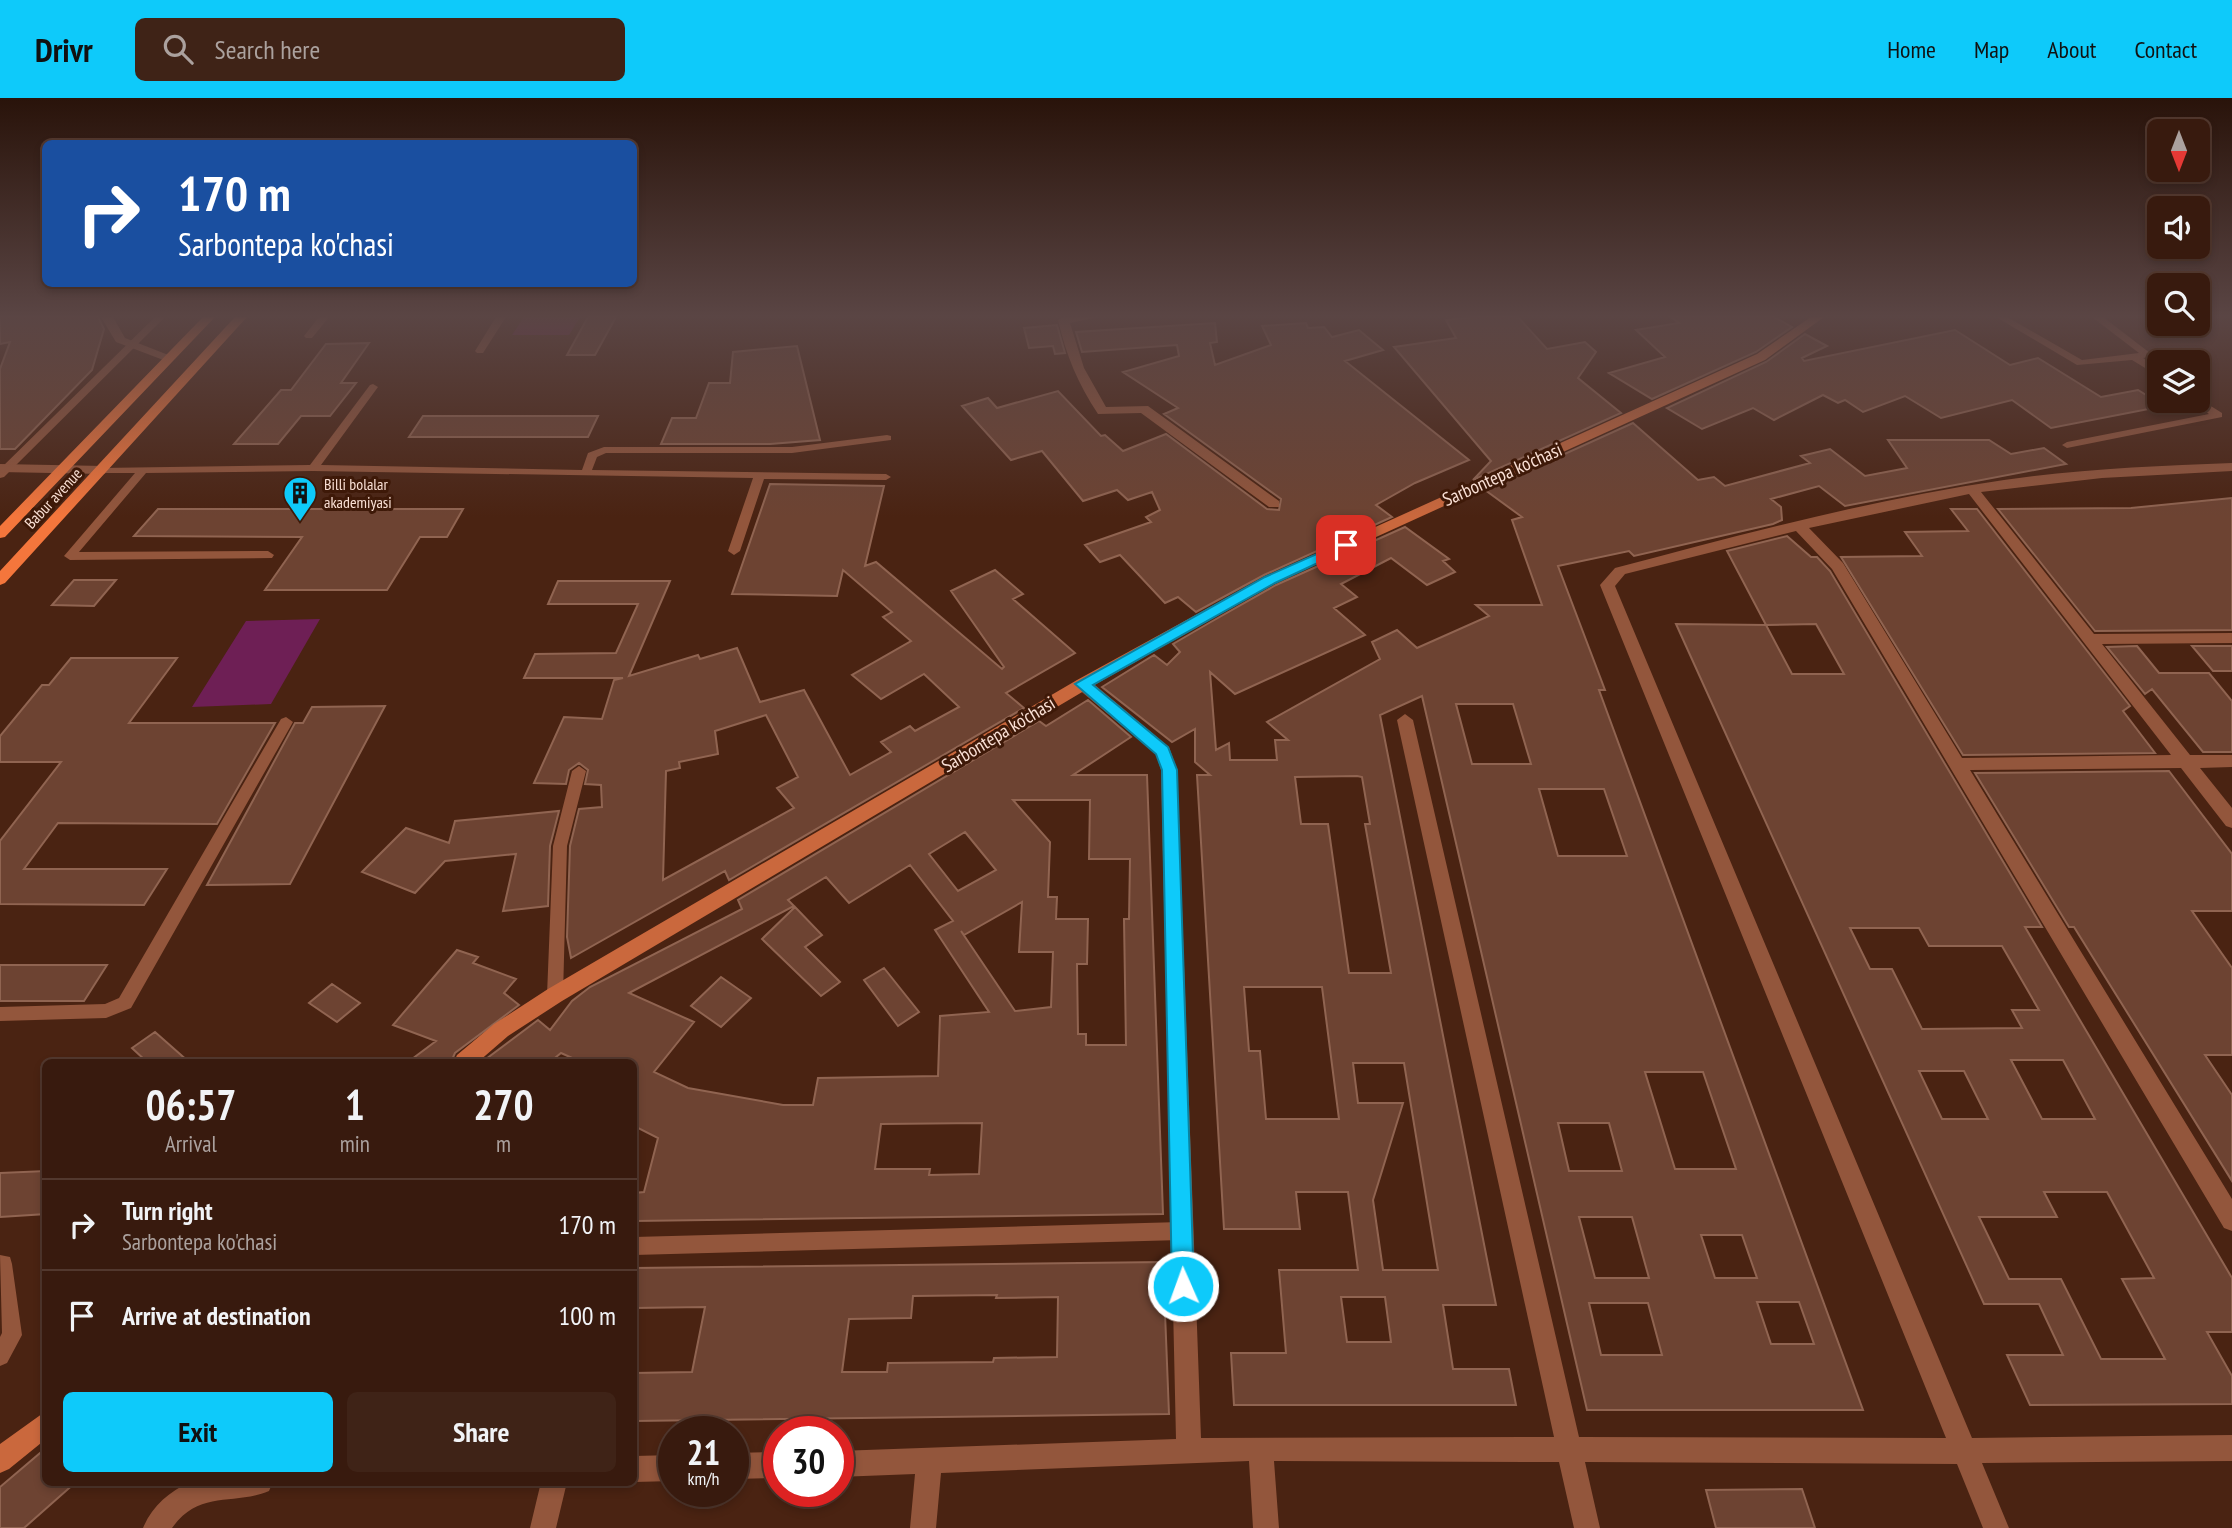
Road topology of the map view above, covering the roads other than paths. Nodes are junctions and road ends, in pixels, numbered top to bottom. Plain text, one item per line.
1 (91, 384) edge
2 (146, 384) edge
3 (181, 384) edge
4 (1083, 384) edge
5 (1702, 384) edge
6 (373, 387) dead end
7 (2210, 410) edge
8 (887, 438) dead end
9 (2067, 445) dead end
10 (2232, 467) edge
11 (313, 468) junction
12 (64, 470) junction
13 (104, 470) junction
14 (143, 470) junction
15 (2, 471) edge
16 (586, 473) junction
17 (760, 475) junction
18 (886, 477) dead end
19 (1972, 489) junction
20 (1274, 504) dead end
21 (1800, 527) junction
22 (0, 534) edge
23 (734, 551) dead end
24 (268, 555) dead end
25 (0, 580) edge
26 (2232, 638) edge
27 (2090, 639) junction
28 (1083, 684) junction
29 (1405, 720) dead end
30 (286, 722) dead end
31 (2232, 761) edge
32 (2185, 762) junction
33 (1956, 764) junction
34 (579, 771) dead end
35 (2232, 821) edge
36 (555, 995) junction
37 (0, 1014) edge
38 (467, 1059) edge
39 (2232, 1220) edge
40 (1181, 1231) junction
41 (637, 1246) edge
42 (0, 1264) edge
43 (0, 1356) edge
44 (42, 1426) edge
45 (1261, 1448) junction
46 (2232, 1448) edge
47 (1189, 1449) junction
48 (1569, 1450) junction
49 (1966, 1451) junction
50 (0, 1460) edge
51 (929, 1461) junction
52 (854, 1463) edge
53 (658, 1468) edge
54 (637, 1469) edge
55 (225, 1486) edge
56 (553, 1486) edge
57 (156, 1528) edge
58 (543, 1528) edge
59 (923, 1528) edge
60 (1266, 1528) edge
61 (1587, 1528) edge
62 (1996, 1528) edge

1 - 15 lane
2 - 12 main road
3 - 13 main road, Babur avenue
4 - 20 street
5 - 28 street, Sarbontepa ko'chasi
6 - 11 lane
7 - 9 lane
8 - 16 lane
10 - 19 street
11 - 14 lane
11 - 16 lane
12 - 13 street
12 - 15 street
12 - 22 main road
13 - 14 lane
13 - 25 main road, Babur avenue
14 - 24 lane
16 - 17 lane
17 - 18 lane
17 - 23 lane
19 - 21 street
19 - 27 street
21 - 33 street
21 - 49 street
26 - 27 street
27 - 32 street
28 - 36 street, Sarbontepa ko'chasi
28 - 40 street
29 - 48 street
30 - 37 lane
31 - 32 street
32 - 33 street
32 - 35 street
33 - 39 street
34 - 36 lane
36 - 38 street, Sarbontepa ko'chasi
40 - 41 lane
40 - 47 street
42 - 43 lane
44 - 50 street
45 - 47 street
45 - 48 street
45 - 60 street
46 - 49 street
47 - 51 street
48 - 49 street
48 - 61 street
49 - 62 street
51 - 52 street
51 - 59 street
53 - 54 street
55 - 57 street
56 - 58 street

